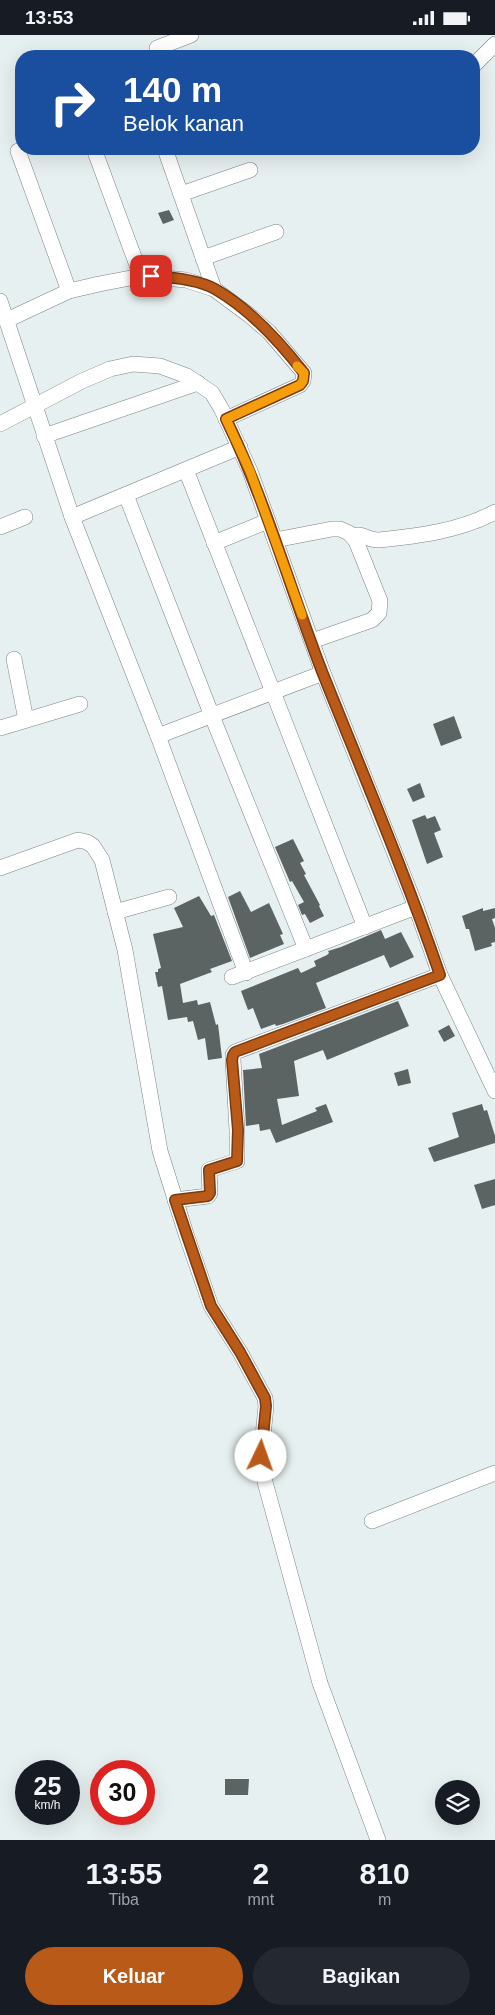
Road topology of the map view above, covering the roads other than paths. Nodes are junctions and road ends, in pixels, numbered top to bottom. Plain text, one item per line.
1 (191, 35) edge
2 (495, 44) edge
3 (156, 46) edge
4 (480, 59) edge
5 (19, 155) edge
6 (96, 155) edge
7 (167, 155) edge
8 (250, 170) dead end
9 (181, 194) junction
10 (276, 232) dead end
11 (203, 258) junction
12 (141, 276) junction
13 (214, 289) junction
14 (69, 291) junction
15 (0, 301) edge
16 (7, 320) junction
17 (198, 383) junction
18 (34, 405) junction
19 (226, 419) junction
20 (0, 424) edge
21 (44, 435) junction
22 (240, 447) junction
23 (186, 470) junction
24 (126, 495) junction
25 (495, 512) edge
26 (25, 517) dead end
27 (72, 517) junction
28 (268, 521) junction
29 (0, 527) edge
30 (353, 536) junction
31 (275, 540) junction
32 (214, 543) junction
33 (312, 641) junction
34 (14, 659) dead end
35 (323, 673) junction
36 (272, 693) junction
37 (80, 704) dead end
38 (212, 716) junction
39 (26, 720) junction
40 (0, 728) edge
41 (158, 736) junction
42 (0, 868) edge
43 (169, 897) dead end
44 (416, 907) junction
45 (115, 912) junction
46 (365, 927) junction
47 (306, 949) junction
48 (440, 975) junction
49 (495, 1091) edge
50 (175, 1200) junction
51 (495, 1473) edge
52 (372, 1521) dead end
53 (378, 1840) edge

1 - 3 street
2 - 4 street
5 - 14 street
6 - 12 street
7 - 9 street
8 - 9 street
9 - 11 street
10 - 11 street
11 - 13 street
12 - 13 street
12 - 14 street
13 - 19 street
14 - 16 street
15 - 16 street
16 - 18 street
17 - 18 street
17 - 19 street
17 - 21 street
18 - 20 street
18 - 21 street
19 - 22 street
21 - 27 street
22 - 23 street
22 - 28 street
23 - 24 street
23 - 32 street
24 - 27 street
24 - 38 street
25 - 30 street
26 - 29 street
27 - 41 street
28 - 31 street
28 - 32 street
30 - 31 street
30 - 33 street
31 - 33 street
32 - 36 street
33 - 35 street
34 - 39 street
35 - 36 street
35 - 44 street
36 - 38 street
36 - 46 street
37 - 39 street
38 - 41 street
38 - 47 street
39 - 40 street
41 - 47 street
42 - 45 street
43 - 45 street
44 - 46 street
44 - 48 street
45 - 50 street
46 - 47 street
48 - 49 street
48 - 50 street
50 - 53 street
51 - 52 street

